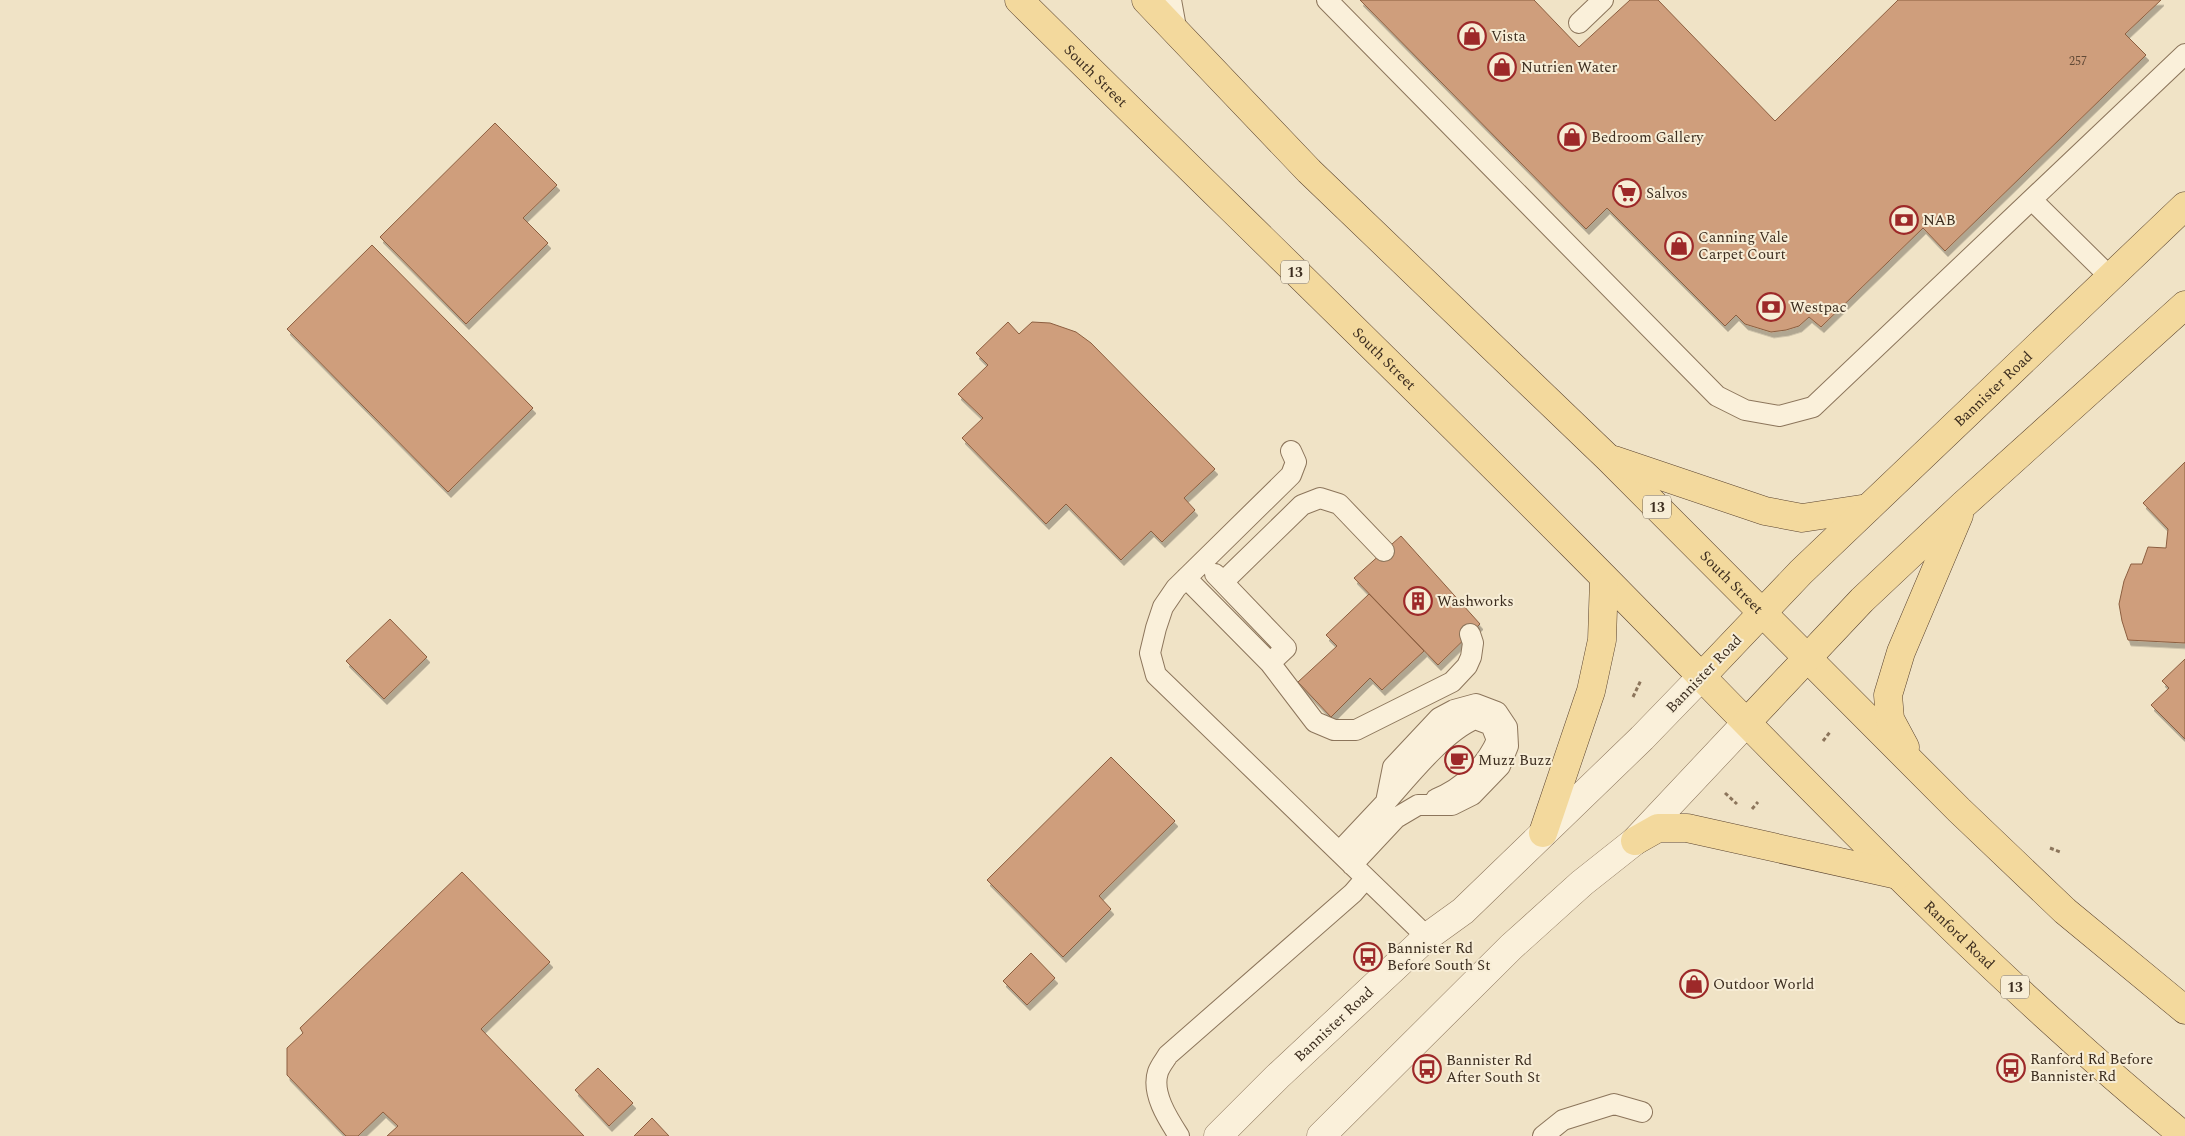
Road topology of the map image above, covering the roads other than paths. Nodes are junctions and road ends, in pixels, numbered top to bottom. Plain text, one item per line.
1 (1019, 0) edge
2 (1146, 0) edge
3 (1172, 0) edge
4 (1327, 0) edge
5 (1603, 0) edge
6 (1579, 23) dead end
7 (1177, 33) junction
8 (2185, 54) edge
9 (2032, 200) junction
10 (2185, 206) edge
11 (2110, 276) junction
12 (2185, 305) edge
13 (1291, 451) dead end
14 (1608, 458) junction
15 (1963, 505) junction
16 (1868, 508) junction
17 (1384, 550) dead end
18 (1203, 562) junction
19 (1186, 578) junction
20 (1604, 578) junction
21 (1223, 582) junction
22 (1763, 613) junction
23 (1470, 634) dead end
24 (1808, 658) junction
25 (1270, 663) junction
26 (1702, 676) junction
27 (1747, 722) junction
28 (1917, 768) junction
29 (1543, 833) junction
30 (1636, 841) junction
31 (1353, 865) junction
32 (1898, 875) junction
33 (1428, 937) junction
34 (2185, 1010) edge
35 (1642, 1112) dead end
36 (1179, 1136) edge
37 (1218, 1136) edge
38 (1321, 1136) edge
39 (1544, 1136) edge
40 (2184, 1136) edge

1 - 20 main road, South Street / 13
2 - 7 main road, South Street / 13
3 - 7 lane
4 - 9 lane
5 - 6 lane
7 - 14 main road, South Street / 13
8 - 9 lane
9 - 11 lane
10 - 11 main road, Bannister Road
11 - 16 main road, Bannister Road
12 - 15 main road
13 - 18 lane
14 - 16 main road
14 - 22 main road, South Street / 13
15 - 24 main road
15 - 28 main road
16 - 22 main road, Bannister Road
17 - 21 lane
18 - 19 lane
18 - 21 lane
19 - 25 lane
19 - 31 lane
20 - 26 main road, South Street / 13
20 - 29 main road
21 - 25 lane
22 - 24 main road, South Street / 13
22 - 26 main road, Bannister Road
23 - 25 lane
24 - 27 main road
24 - 28 main road, 13
26 - 27 main road, South Street / 13
26 - 29 street, Bannister Road
27 - 30 street
27 - 32 main road, Ranford Road / 13
28 - 34 main road, 13
29 - 33 street, Bannister Road
30 - 32 main road
30 - 38 street
31 - 31 lane
31 - 33 lane
31 - 36 lane
32 - 40 main road, Ranford Road / 13
33 - 37 street, Bannister Road
35 - 39 lane

